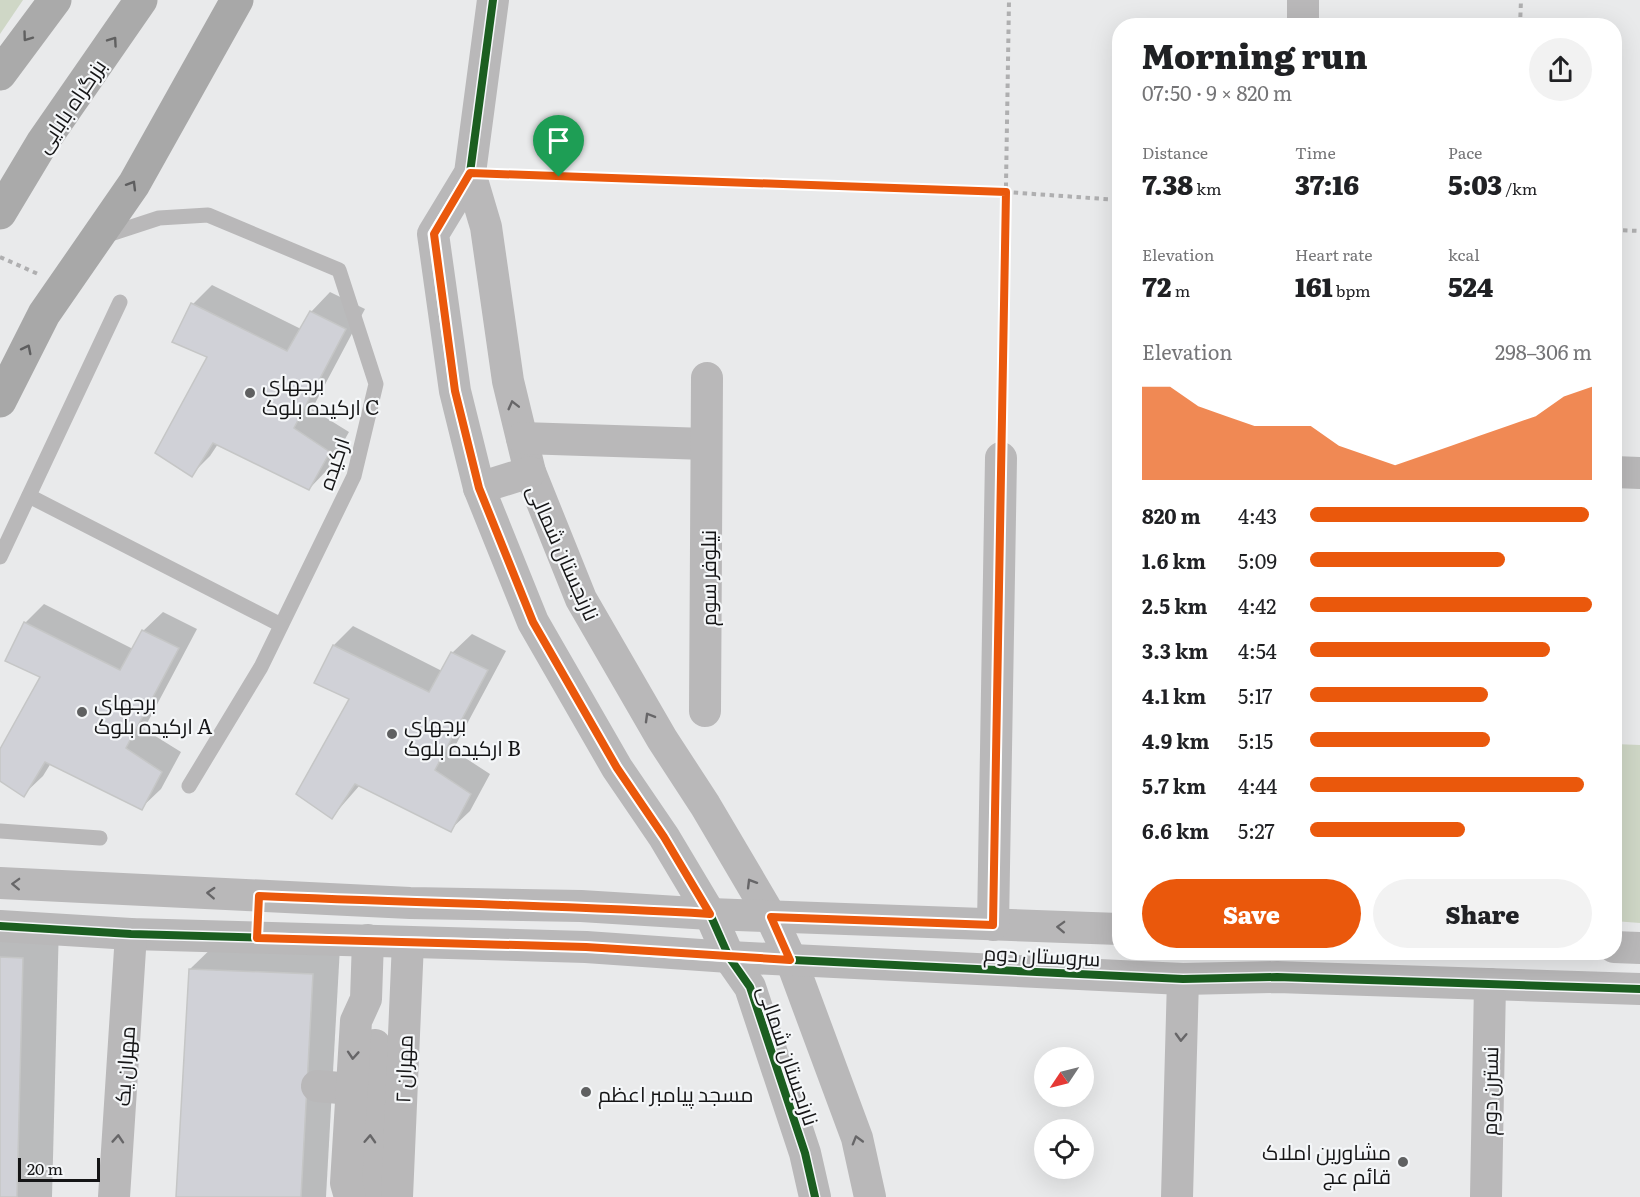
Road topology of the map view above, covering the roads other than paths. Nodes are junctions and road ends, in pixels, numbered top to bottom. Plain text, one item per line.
1 (55, 0) edge
2 (141, 0) edge
3 (237, 0) edge
4 (493, 0) edge
5 (0, 74) edge
6 (470, 173) junction
7 (0, 213) edge
8 (99, 238) junction
9 (120, 302) dead end
10 (707, 378) dead end
11 (0, 401) edge
12 (522, 438) junction
13 (706, 444) junction
14 (1002, 458) road end
15 (530, 472) junction
16 (1622, 472) edge
17 (1640, 473) edge
18 (479, 488) junction
19 (28, 496) junction
20 (0, 557) edge
21 (281, 625) junction
22 (705, 711) dead end
23 (189, 786) dead end
24 (0, 831) edge
25 (100, 838) dead end
26 (0, 883) edge
27 (259, 896) junction
28 (710, 914) junction
29 (771, 917) junction
30 (993, 925) junction
31 (0, 926) edge
32 (1112, 929) edge
33 (131, 934) junction
34 (257, 938) junction
35 (368, 940) junction
36 (408, 942) junction
37 (1622, 947) edge
38 (1640, 948) edge
39 (729, 957) junction
40 (790, 960) junction
41 (1278, 965) edge
42 (1183, 979) junction
43 (1490, 984) junction
44 (1640, 989) edge
45 (317, 1086) dead end
46 (350, 1107) junction
47 (114, 1197) edge
48 (350, 1197) edge
49 (364, 1197) edge
50 (397, 1197) edge
51 (815, 1197) edge
52 (870, 1197) edge
53 (1177, 1197) edge
54 (1486, 1197) edge

1 -> 5 highway
7 -> 2 highway, بزرگراه بابایی
8 -> 3 main road
4 - 6 street, نارنجستان شمالی
12 -> 6 street, نارنجستان شمالی
6 - 18 street, نارنجستان شمالی
11 -> 8 main road
8 - 21 lane, ارکیده
9 - 19 lane
10 - 13 street, نیلوفر سوم
12 - 13 street
12 - 15 street, نارنجستان شمالی
13 - 22 street, نیلوفر سوم
14 - 30 street
15 - 18 street
29 -> 15 street, نارنجستان شمالی
16 - 17 street
18 - 28 street, نارنجستان شمالی
19 - 20 lane
19 - 21 lane
21 - 23 lane, ارکیده
24 - 25 lane
27 -> 26 street, سروستان دوم
27 - 28 street, سروستان دوم
27 - 34 street
28 - 29 street, سروستان دوم
28 - 39 street, نارنجستان شمالی
29 - 30 street, سروستان دوم
29 - 40 street, نارنجستان شمالی
32 -> 30 street, سروستان دوم
31 - 33 street, سروستان دوم
33 - 34 street, سروستان دوم
47 -> 33 street, مهران یک
34 - 35 street, سروستان دوم
35 - 36 street, سروستان دوم
35 - 46 street
36 - 39 street, سروستان دوم
36 - 50 street, مهران ۲
37 - 38 street
39 - 40 street, سروستان دوم
39 - 51 street, نارنجستان شمالی
40 - 42 street, سروستان دوم
52 -> 40 street, نارنجستان شمالی
41 - 42 street, سروستان دوم
41 - 43 street, سروستان دوم
42 -> 53 street
43 - 44 street, سروستان دوم
43 - 54 street, نسترن دوم
45 - 46 street
46 - 48 street
49 -> 46 street

